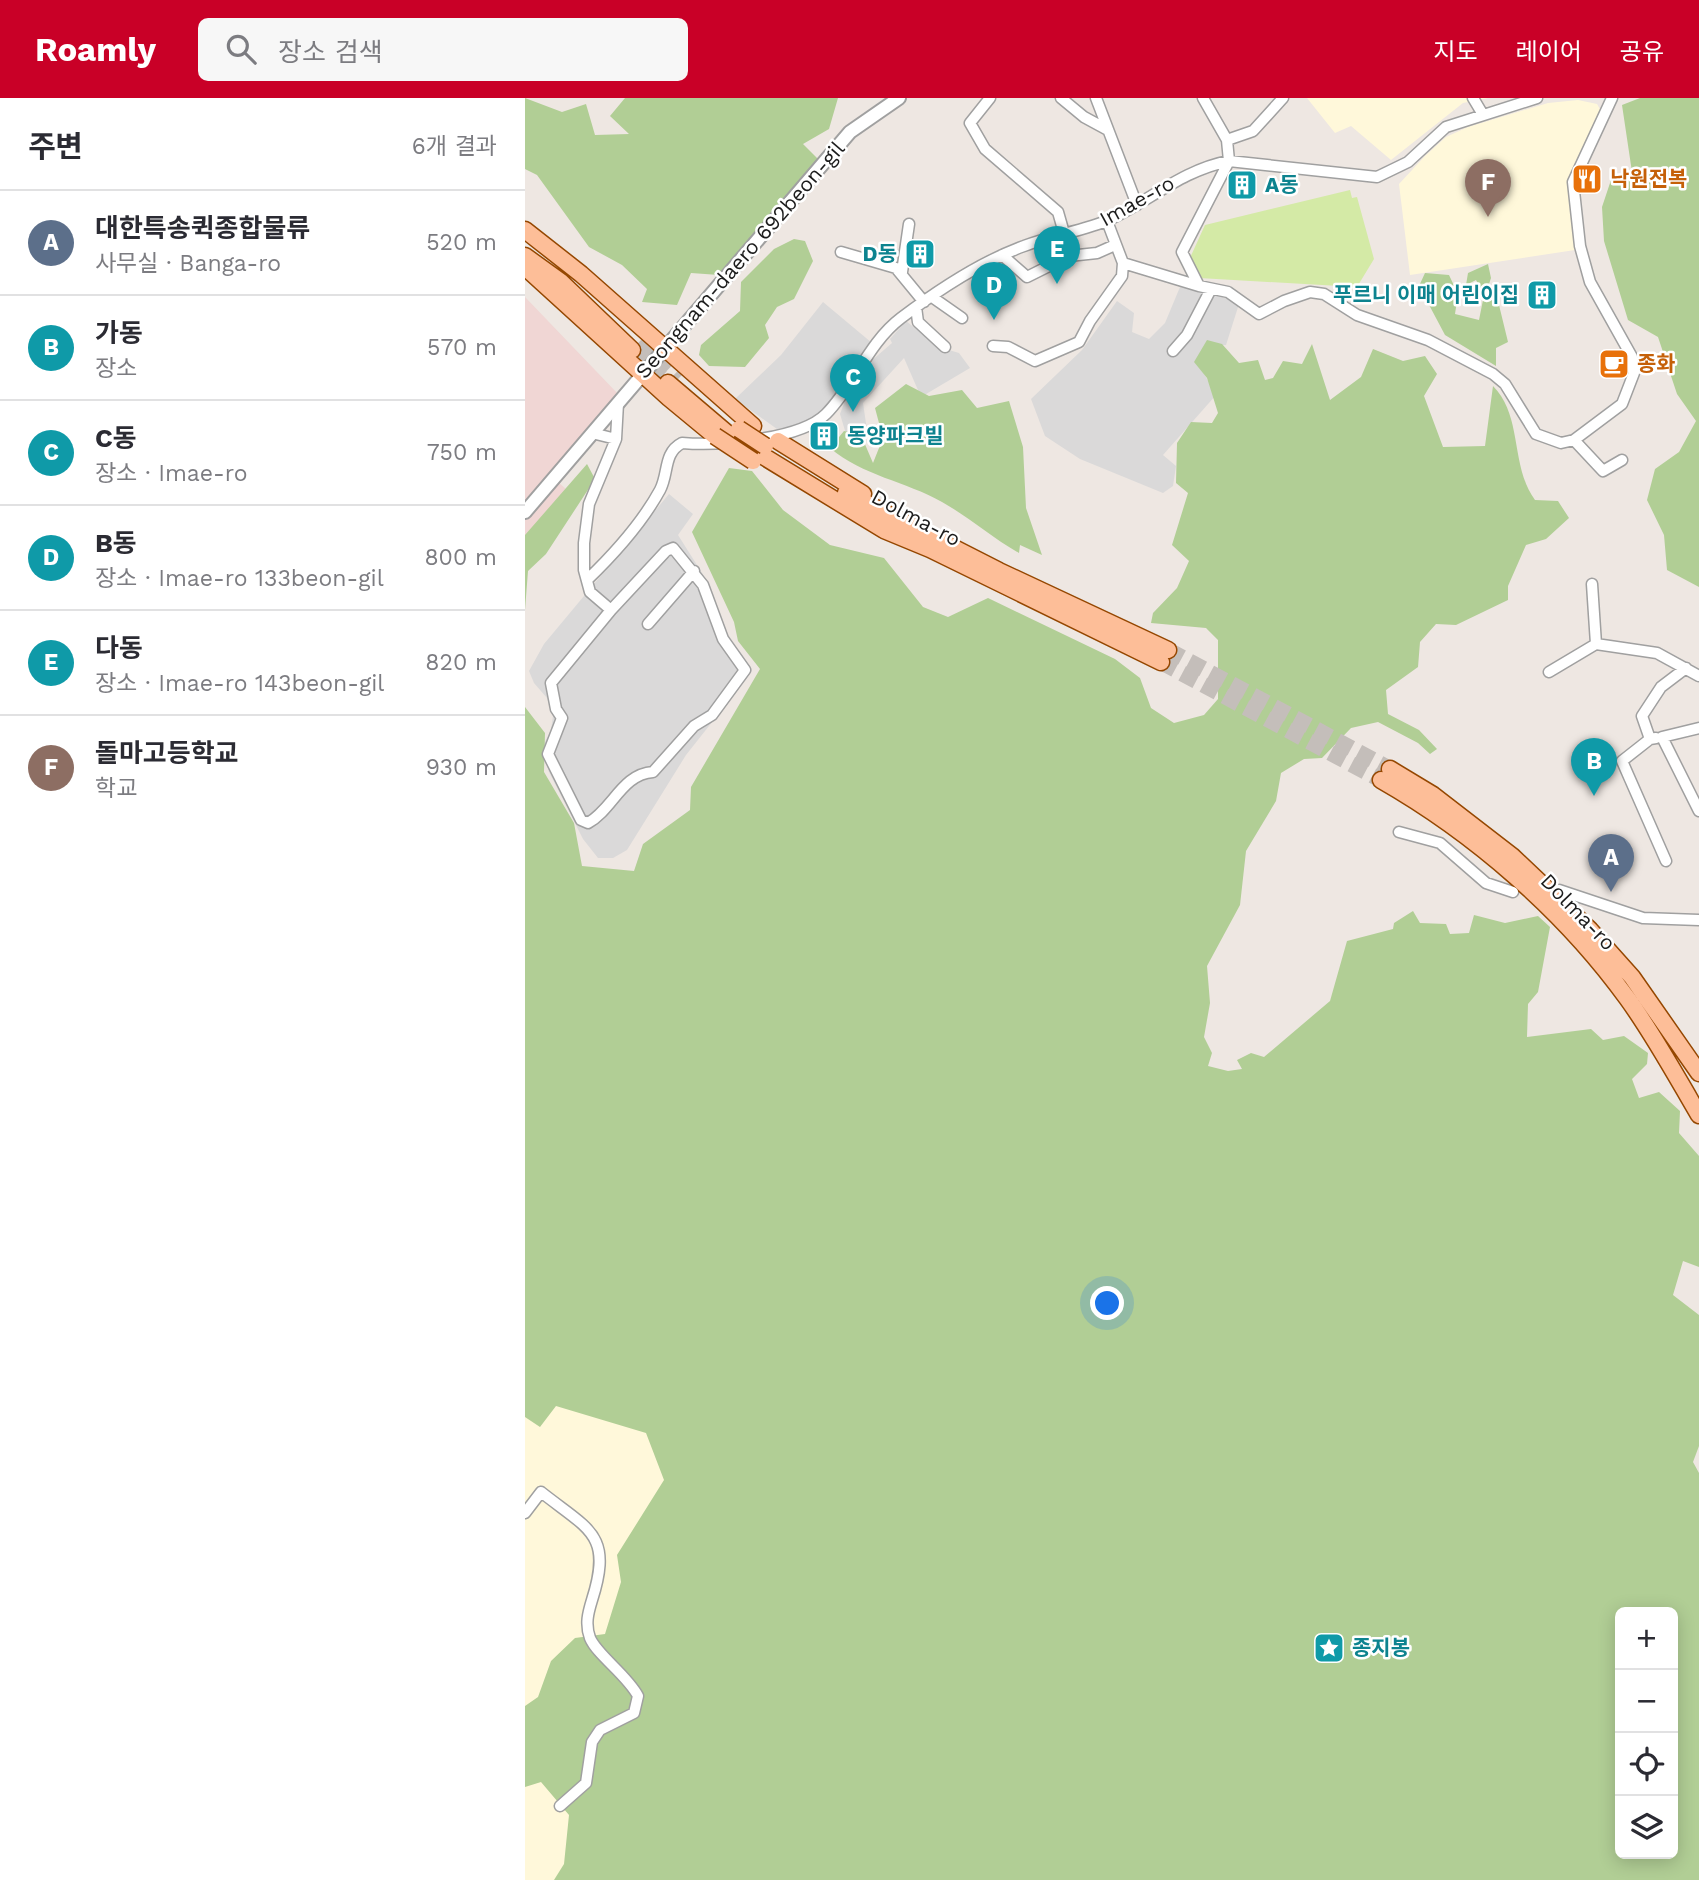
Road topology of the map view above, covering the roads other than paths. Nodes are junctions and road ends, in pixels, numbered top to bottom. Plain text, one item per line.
1 (899, 98) edge
2 (990, 98) edge
3 (1061, 98) edge
4 (1096, 98) edge
5 (1203, 98) edge
6 (1283, 98) edge
7 (1473, 98) edge
8 (1537, 98) edge
9 (1612, 98) edge
10 (1482, 113) junction
11 (1108, 130) junction
12 (1227, 140) junction
13 (1229, 161) junction
14 (1137, 205) junction
15 (1107, 220) junction
16 (909, 224) dead end
17 (525, 230) edge
18 (1064, 233) junction
19 (525, 242) edge
20 (1115, 245) junction
21 (841, 252) dead end
22 (525, 256) edge
23 (1002, 256) junction
24 (1123, 263) junction
25 (525, 267) edge
26 (902, 272) junction
27 (1199, 286) junction
28 (1211, 289) junction
29 (924, 302) junction
30 (962, 318) dead end
31 (993, 346) dead end
32 (945, 347) dead end
33 (663, 349) junction
34 (1173, 351) dead end
35 (642, 374) junction
36 (674, 380) tunnel mouth
37 (618, 403) junction
38 (734, 431) junction
39 (592, 433) junction
40 (616, 439) junction
41 (1574, 440) junction
42 (762, 450) junction
43 (1622, 460) dead end
44 (525, 512) edge
45 (694, 571) junction
46 (587, 580) junction
47 (1592, 584) dead end
48 (611, 610) junction
49 (648, 624) dead end
50 (1596, 644) junction
51 (1686, 668) junction
52 (1549, 672) dead end
53 (1699, 676) edge
54 (1699, 728) edge
55 (1662, 737) junction
56 (1650, 739) junction
57 (1699, 811) edge
58 (1399, 832) dead end
59 (1665, 861) dead end
60 (1511, 890) dead end
61 (1562, 892) dead end
62 (1699, 920) edge
63 (1699, 1073) edge
64 (1699, 1115) edge
65 (525, 1513) edge
66 (560, 1806) dead end

1 - 33 street, Seongnam-daero 692beon-gil
2 - 18 street
3 - 11 street
4 - 11 street
5 - 12 street
6 - 12 street
7 - 10 street
8 - 10 street, Imae-ro
9 - 41 street
10 - 13 street, Imae-ro
11 - 14 street
12 - 13 street
13 - 14 street, Imae-ro
13 - 27 street
14 - 15 street, Imae-ro
15 - 18 street, Imae-ro
15 - 20 street
16 - 26 street
17 - 33 main road
18 - 23 street, Imae-ro
19 - 22 main road
20 - 23 street
20 - 24 street
21 - 26 street
23 - 29 street, Imae-ro
24 - 27 street
24 - 31 street
25 - 35 main road
26 - 29 street
27 - 28 street
28 - 34 street
28 - 41 street
29 - 30 street
29 - 32 street
29 - 46 street, Imae-ro
33 - 35 street, Seongnam-daero 692beon-gil
33 - 38 main road
35 - 37 street, Seongnam-daero 692beon-gil
35 - 38 main road
36 - 38 main road, Dolma-ro
37 - 39 street, Seongnam-daero 692beon-gil
37 - 40 street
38 - 42 main road, Dolma-ro
38 - 42 main road
39 - 40 street
39 - 44 street, Seongnam-daero 692beon-gil
40 - 46 street
41 - 43 street
42 - 42 main road, Dolma-ro
45 - 48 street
45 - 48 street
45 - 49 street
46 - 48 street
47 - 50 street
50 - 51 street
50 - 52 street
51 - 53 street
51 - 56 street
54 - 55 street
55 - 56 street
55 - 57 street
56 - 59 street
58 - 60 street
61 - 62 street
63 - 64 main road, Dolma-ro
65 - 66 street

